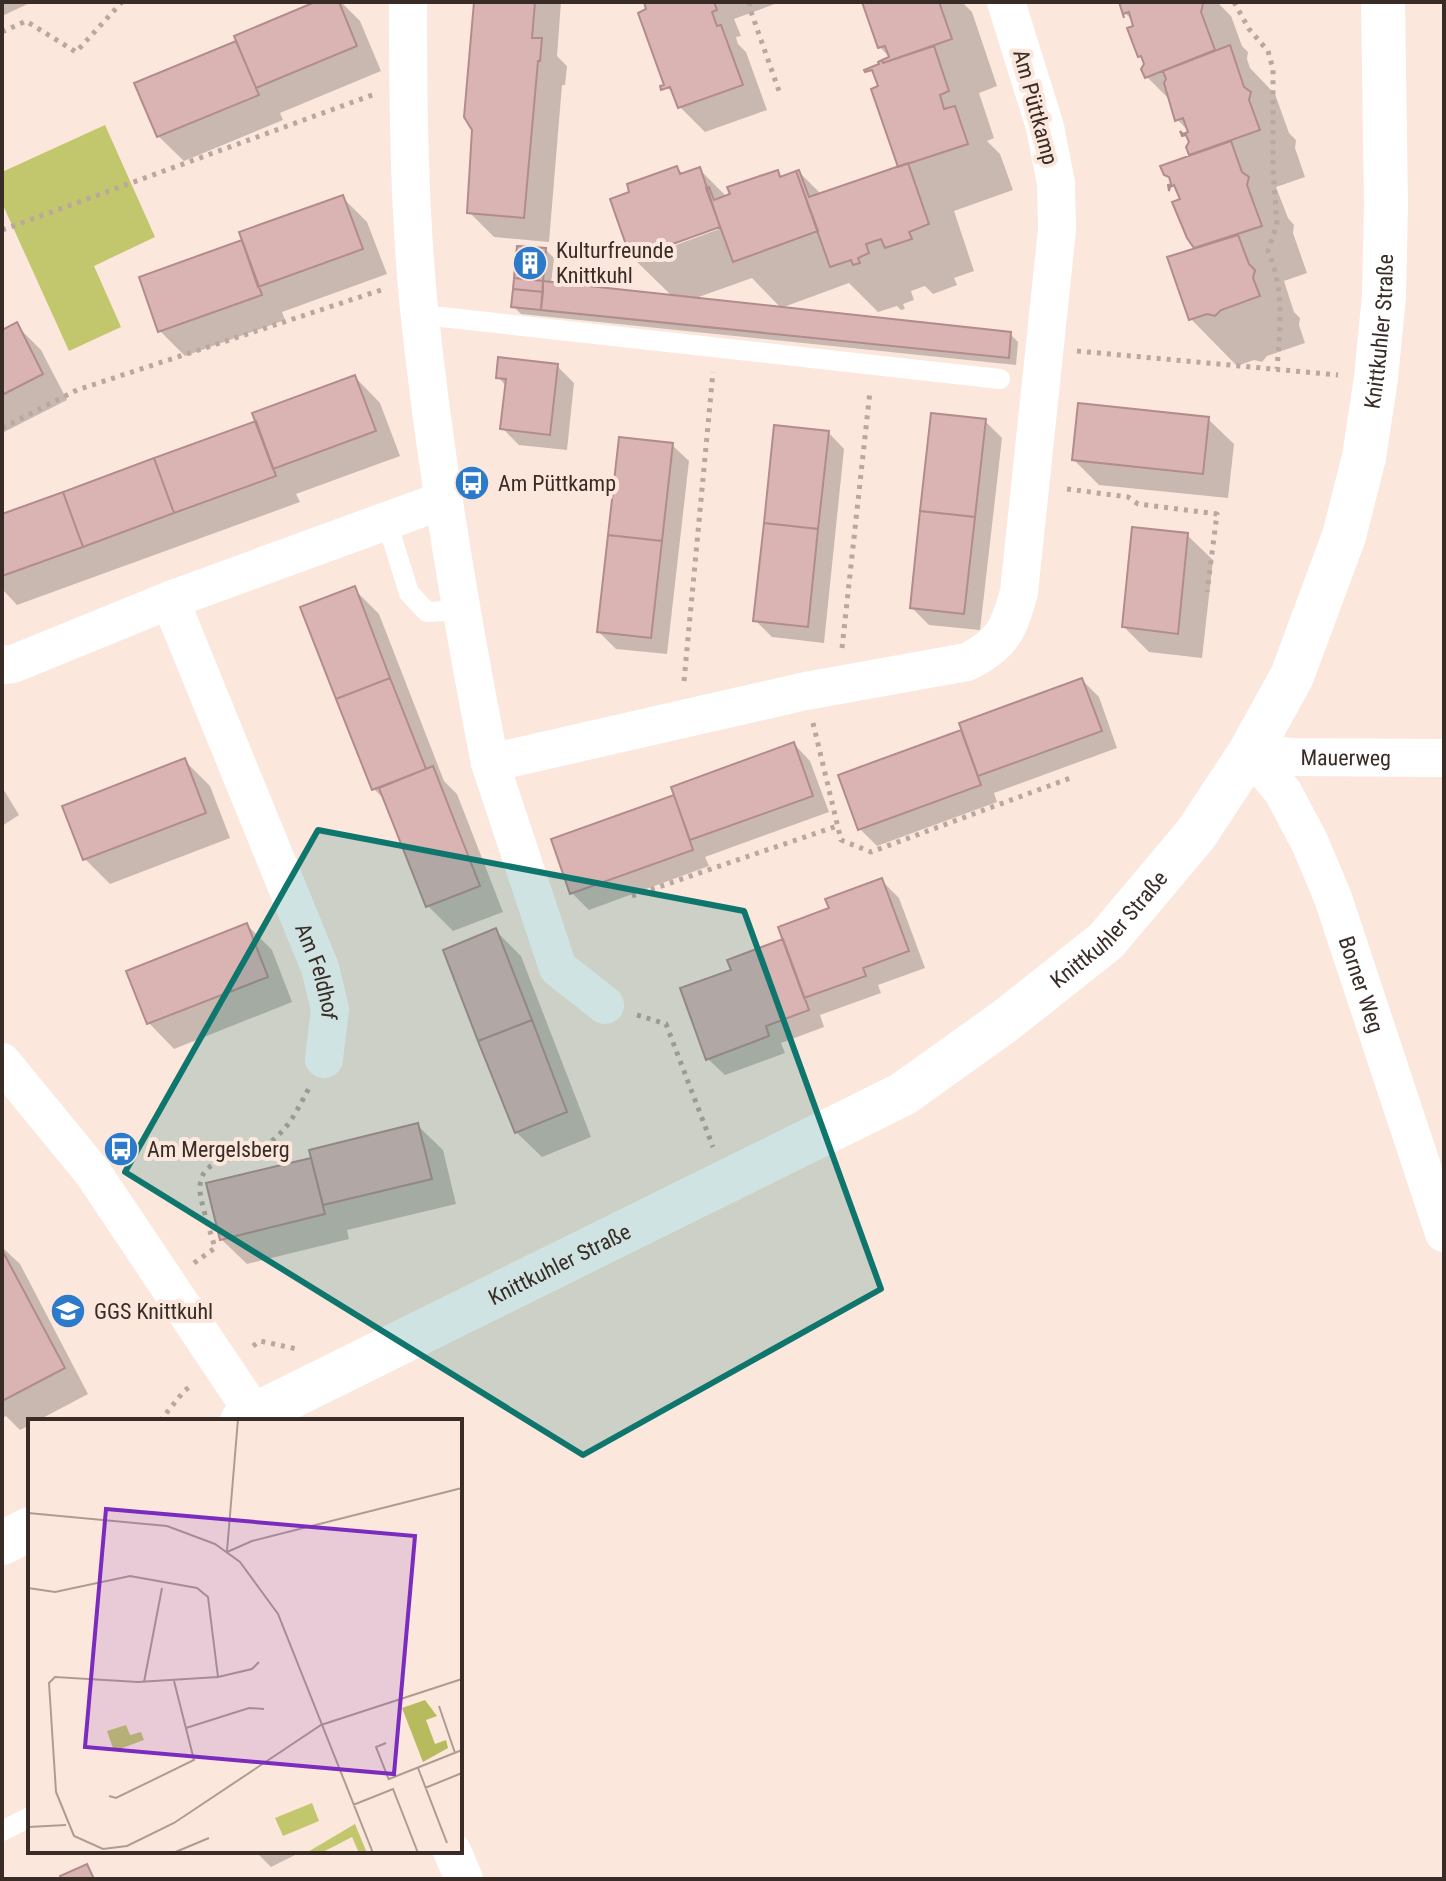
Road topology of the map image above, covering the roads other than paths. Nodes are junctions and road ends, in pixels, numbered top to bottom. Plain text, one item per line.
1 (408, 2) edge
2 (1006, 2) edge
3 (1383, 2) edge
4 (419, 302) junction
5 (1000, 379) dead end
6 (444, 500) junction
7 (386, 519) junction
8 (170, 600) junction
9 (460, 610) junction
10 (2, 665) edge
11 (1250, 752) junction
12 (1444, 758) edge
13 (490, 763) junction
14 (605, 1005) road end
15 (324, 1059) road end
16 (2, 1062) edge
17 (1444, 1233) edge
18 (252, 1419) edge
19 (28, 1530) edge
20 (2, 1543) edge
21 (28, 1818) edge
22 (2, 1831) edge
23 (453, 1853) edge
24 (464, 1879) edge

1 - 4 street
2 - 13 street, Am Püttkamp
3 - 11 street, Knittkuhler Straße
4 - 5 lane
4 - 6 street
6 - 7 street
6 - 9 street
7 - 8 street
7 - 9 lane
8 - 10 street
8 - 15 street, Am Feldhof
9 - 13 street
11 - 12 street, Mauerweg
11 - 17 street, Borner Weg
11 - 18 street, Knittkuhler Straße
13 - 14 street
16 - 18 street
19 - 20 street
21 - 22 lane
23 - 24 street

